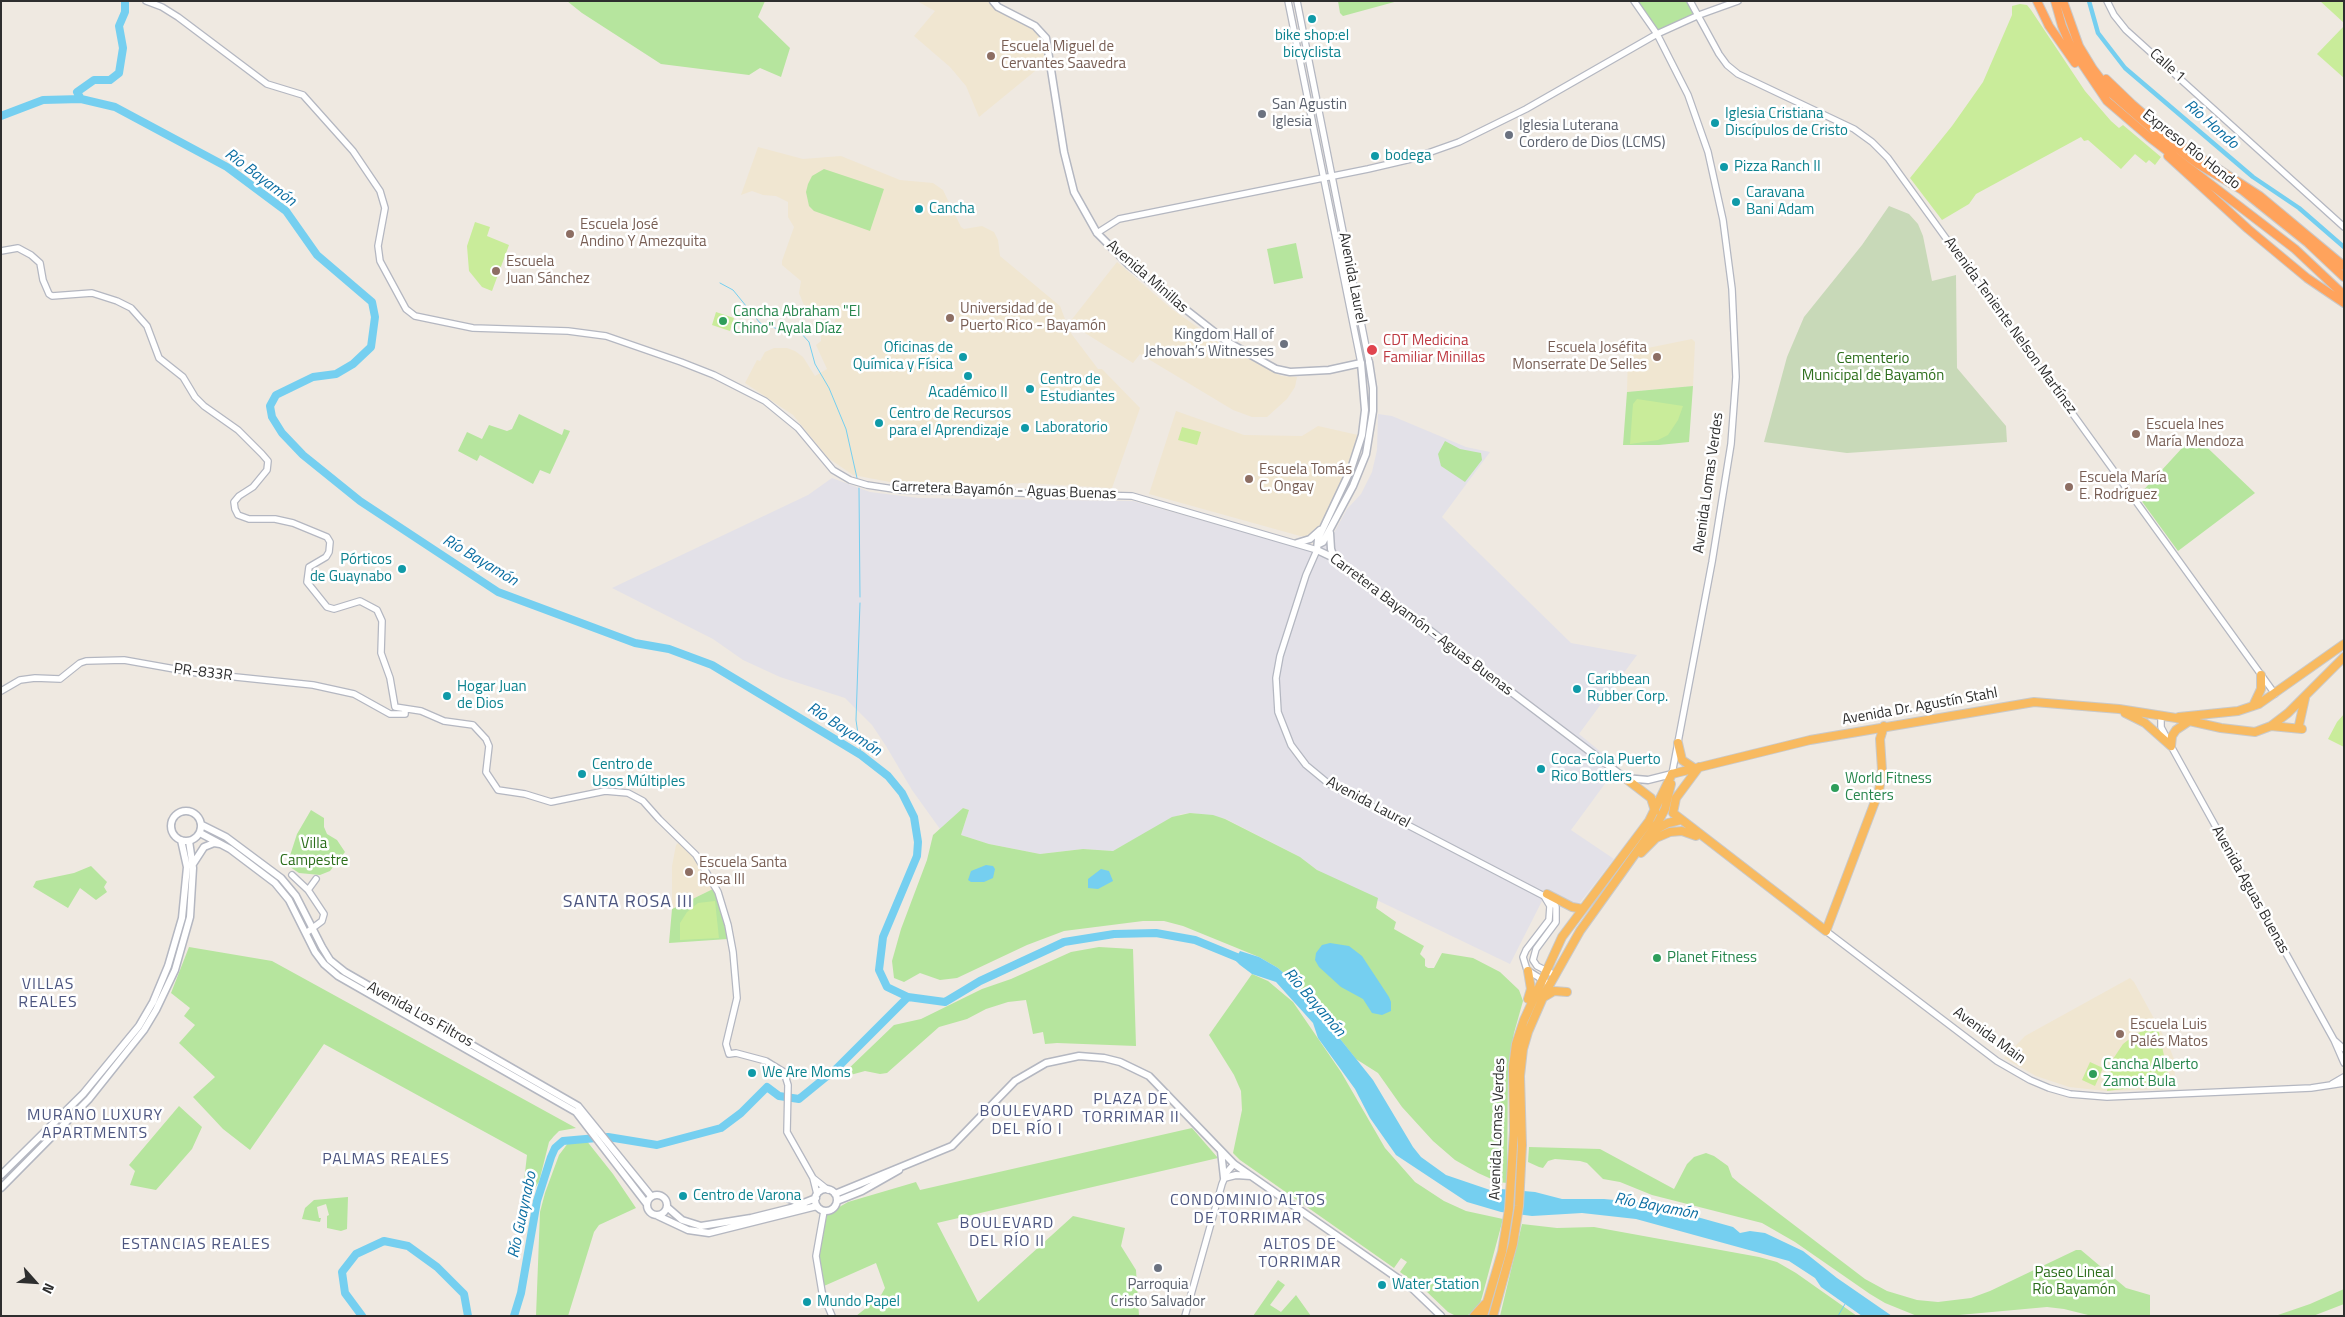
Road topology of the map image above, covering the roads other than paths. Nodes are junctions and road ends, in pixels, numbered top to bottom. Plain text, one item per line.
1 (146, 1) edge
2 (993, 1) edge
3 (1288, 1) edge
4 (1297, 1) edge
5 (1634, 1) edge
6 (1690, 1) edge
7 (1738, 1) edge
8 (2037, 1) edge
9 (2055, 1) edge
10 (2062, 1) edge
11 (2068, 1) edge
12 (2107, 1) edge
13 (1699, 15) junction
14 (1657, 34) junction
15 (2107, 101) junction
16 (2149, 137) junction
17 (1332, 176) junction
18 (1323, 178) junction
19 (2344, 227) edge
20 (2273, 231) junction
21 (1097, 233) junction
22 (1, 251) edge
23 (2344, 266) edge
24 (2344, 277) edge
25 (2344, 295) edge
26 (2344, 303) edge
27 (1369, 362) joint
28 (1362, 364) junction
29 (1327, 527) junction
30 (1297, 542) junction
31 (1318, 547) junction
32 (1334, 558) junction
33 (2344, 644) edge
34 (2344, 657) edge
35 (2262, 675) junction
36 (1, 691) edge
37 (2275, 694) junction
38 (2306, 695) junction
39 (2253, 706) junction
40 (2119, 709) junction
41 (405, 710) junction
42 (2222, 713) junction
43 (2161, 716) junction
44 (2176, 718) junction
45 (2188, 722) junction
46 (2206, 725) junction
47 (1884, 726) junction
48 (2271, 726) junction
49 (1867, 730) junction
50 (1880, 739) junction
51 (1678, 743) junction
52 (2170, 746) junction
53 (1696, 767) junction
54 (1672, 774) junction
55 (1625, 778) junction
56 (1676, 798) junction
57 (1655, 811) junction
58 (1681, 820) junction
59 (202, 825) junction
60 (200, 833) junction
61 (1651, 833) junction
62 (181, 840) junction
63 (189, 841) junction
64 (223, 845) junction
65 (1716, 848) junction
66 (193, 868) junction
67 (292, 875) dead end
68 (316, 879) dead end
69 (1612, 886) junction
70 (1535, 889) junction
71 (308, 890) junction
72 (1547, 894) junction
73 (1583, 909) junction
74 (1830, 918) junction
75 (1816, 924) junction
76 (313, 929) junction
77 (1826, 931) junction
78 (306, 933) junction
79 (1546, 971) junction
80 (1528, 972) junction
81 (1555, 976) junction
82 (1541, 979) junction
83 (1550, 984) junction
84 (1567, 992) dead end
85 (1542, 998) junction
86 (1526, 1015) junction
87 (2334, 1040) junction
88 (2344, 1049) edge
89 (2344, 1063) edge
90 (2344, 1077) edge
91 (2344, 1083) edge
92 (2332, 1084) junction
93 (581, 1113) junction
94 (1220, 1149) junction
95 (1234, 1164) junction
96 (622, 1166) junction
97 (1, 1175) edge
98 (1251, 1176) junction
99 (813, 1178) junction
100 (1224, 1178) junction
101 (1, 1188) edge
102 (828, 1190) junction
103 (651, 1196) junction
104 (816, 1196) junction
105 (836, 1198) junction
106 (789, 1199) dead end
107 (646, 1203) junction
108 (804, 1204) junction
109 (818, 1206) junction
110 (666, 1207) junction
111 (824, 1211) junction
112 (656, 1215) junction
113 (1488, 1301) junction
114 (832, 1316) edge
115 (1185, 1316) edge
116 (1441, 1316) edge
117 (1474, 1316) edge
118 (1483, 1316) edge
119 (1492, 1316) edge

1 - 30 street, Carretera Bayamón - Aguas Buenas
2 - 21 main road, Avenida Minillas
3 - 18 street, Avenida Laurel
4 - 17 street, Avenida Laurel
5 - 14 street, Avenida Lomas Verdes
6 - 13 street, Avenida Teniente Nelson Martínez
7 - 13 street
8 - 15 highway
9 - 15 highway, Expreso Río Hondo
10 - 20 highway
10 - 24 highway
11 - 23 highway, Expreso Río Hondo
12 - 19 street, Calle 1
13 - 14 street
13 - 35 street, Avenida Teniente Nelson Martínez
14 - 17 street
14 - 51 street, Avenida Lomas Verdes
15 - 16 highway, Expreso Río Hondo
16 - 20 highway, Expreso Río Hondo
16 - 26 highway
17 - 18 street
17 - 27 street, Avenida Laurel
18 - 21 street
18 - 28 street, Avenida Laurel
20 - 25 highway, Expreso Río Hondo
21 - 28 main road, Avenida Minillas
22 - 41 street
27 - 29 main road, Avenida Laurel
28 - 29 main road, Avenida Laurel
29 - 30 main road
29 - 31 main road, Avenida Laurel
29 - 32 main road
30 - 31 street, Carretera Bayamón - Aguas Buenas
31 - 32 main road, Carretera Bayamón - Aguas Buenas
31 - 70 street, Avenida Laurel
32 - 55 main road, Carretera Bayamón - Aguas Buenas
33 - 37 highway, Avenida Dr. Agustín Stahl
34 - 38 highway, Avenida Dr. Agustín Stahl
35 - 37 street, Avenida Teniente Nelson Martínez
35 - 39 highway
36 - 41 street, PR-833R / PR-833R
37 - 39 highway, Avenida Dr. Agustín Stahl
38 - 48 highway, Avenida Dr. Agustín Stahl
38 - 48 highway
39 - 42 highway, Avenida Dr. Agustín Stahl
40 - 43 highway, Avenida Dr. Agustín Stahl
40 - 47 highway, Avenida Dr. Agustín Stahl
40 - 52 highway
41 - 99 street
42 - 44 highway, Avenida Dr. Agustín Stahl
42 - 46 highway
43 - 44 highway, Avenida Dr. Agustín Stahl
43 - 52 street, Avenida Aguas Buenas
44 - 45 highway, Avenida Dr. Agustín Stahl
45 - 46 highway, Avenida Dr. Agustín Stahl
45 - 52 highway
46 - 48 highway, Avenida Dr. Agustín Stahl
47 - 49 highway, Avenida Dr. Agustín Stahl
47 - 50 highway
49 - 50 highway
49 - 53 highway, Avenida Dr. Agustín Stahl
50 - 74 highway
51 - 53 highway
51 - 54 street, Avenida Lomas Verdes
52 - 87 street, Avenida Aguas Buenas
53 - 54 highway, Avenida Dr. Agustín Stahl
53 - 56 highway
54 - 55 main road
54 - 56 highway
54 - 57 highway, Avenida Lomas Verdes
54 - 61 highway, Avenida Lomas Verdes
55 - 57 highway
56 - 58 highway
57 - 73 highway, Avenida Lomas Verdes
58 - 61 highway
58 - 65 highway, Avenida Main
59 - 60 main road
59 - 62 main road
59 - 76 main road, Avenida Los Filtros
60 - 63 main road
60 - 64 main road, Avenida Los Filtros
61 - 69 highway, Avenida Lomas Verdes
62 - 63 main road
62 - 97 main road
63 - 66 main road
64 - 66 main road
64 - 78 main road, Avenida Los Filtros
65 - 69 highway
65 - 75 highway, Avenida Main
66 - 101 main road
67 - 71 street
68 - 71 street
69 - 81 highway, Avenida Lomas Verdes
70 - 72 street, Avenida Laurel
70 - 80 street, Avenida Laurel
71 - 76 street
72 - 73 highway
72 - 79 street
73 - 79 highway, Avenida Lomas Verdes
74 - 75 highway
74 - 77 highway
75 - 77 highway, Avenida Main
76 - 78 street
76 - 93 main road, Avenida Los Filtros
77 - 92 street, Avenida Main
78 - 93 main road, Avenida Los Filtros
79 - 81 street
79 - 82 highway, Avenida Lomas Verdes
80 - 82 street
80 - 86 highway
81 - 83 highway, Avenida Lomas Verdes
82 - 83 street
82 - 86 highway, Avenida Lomas Verdes
83 - 85 highway, Avenida Lomas Verdes
84 - 85 highway
85 - 119 highway, Avenida Lomas Verdes
86 - 113 highway, Avenida Lomas Verdes
87 - 88 street
87 - 89 street, Avenida Aguas Buenas
90 - 92 street
91 - 92 street, Avenida Main
93 - 96 main road, Avenida Los Filtros
94 - 95 main road
94 - 100 main road
94 - 105 main road
95 - 98 main road
95 - 100 street
96 - 103 main road, Avenida Los Filtros
96 - 107 main road, Avenida Los Filtros
98 - 100 main road
98 - 116 main road
99 - 102 street
99 - 104 street
100 - 115 street
102 - 104 main road
102 - 105 main road
103 - 107 main road
103 - 110 main road
104 - 108 main road
104 - 109 main road
105 - 111 main road
106 - 108 main road
107 - 112 main road
108 - 110 main road
109 - 111 main road
109 - 112 main road
110 - 112 main road
111 - 114 street
113 - 117 highway
113 - 118 highway, Avenida Lomas Verdes

